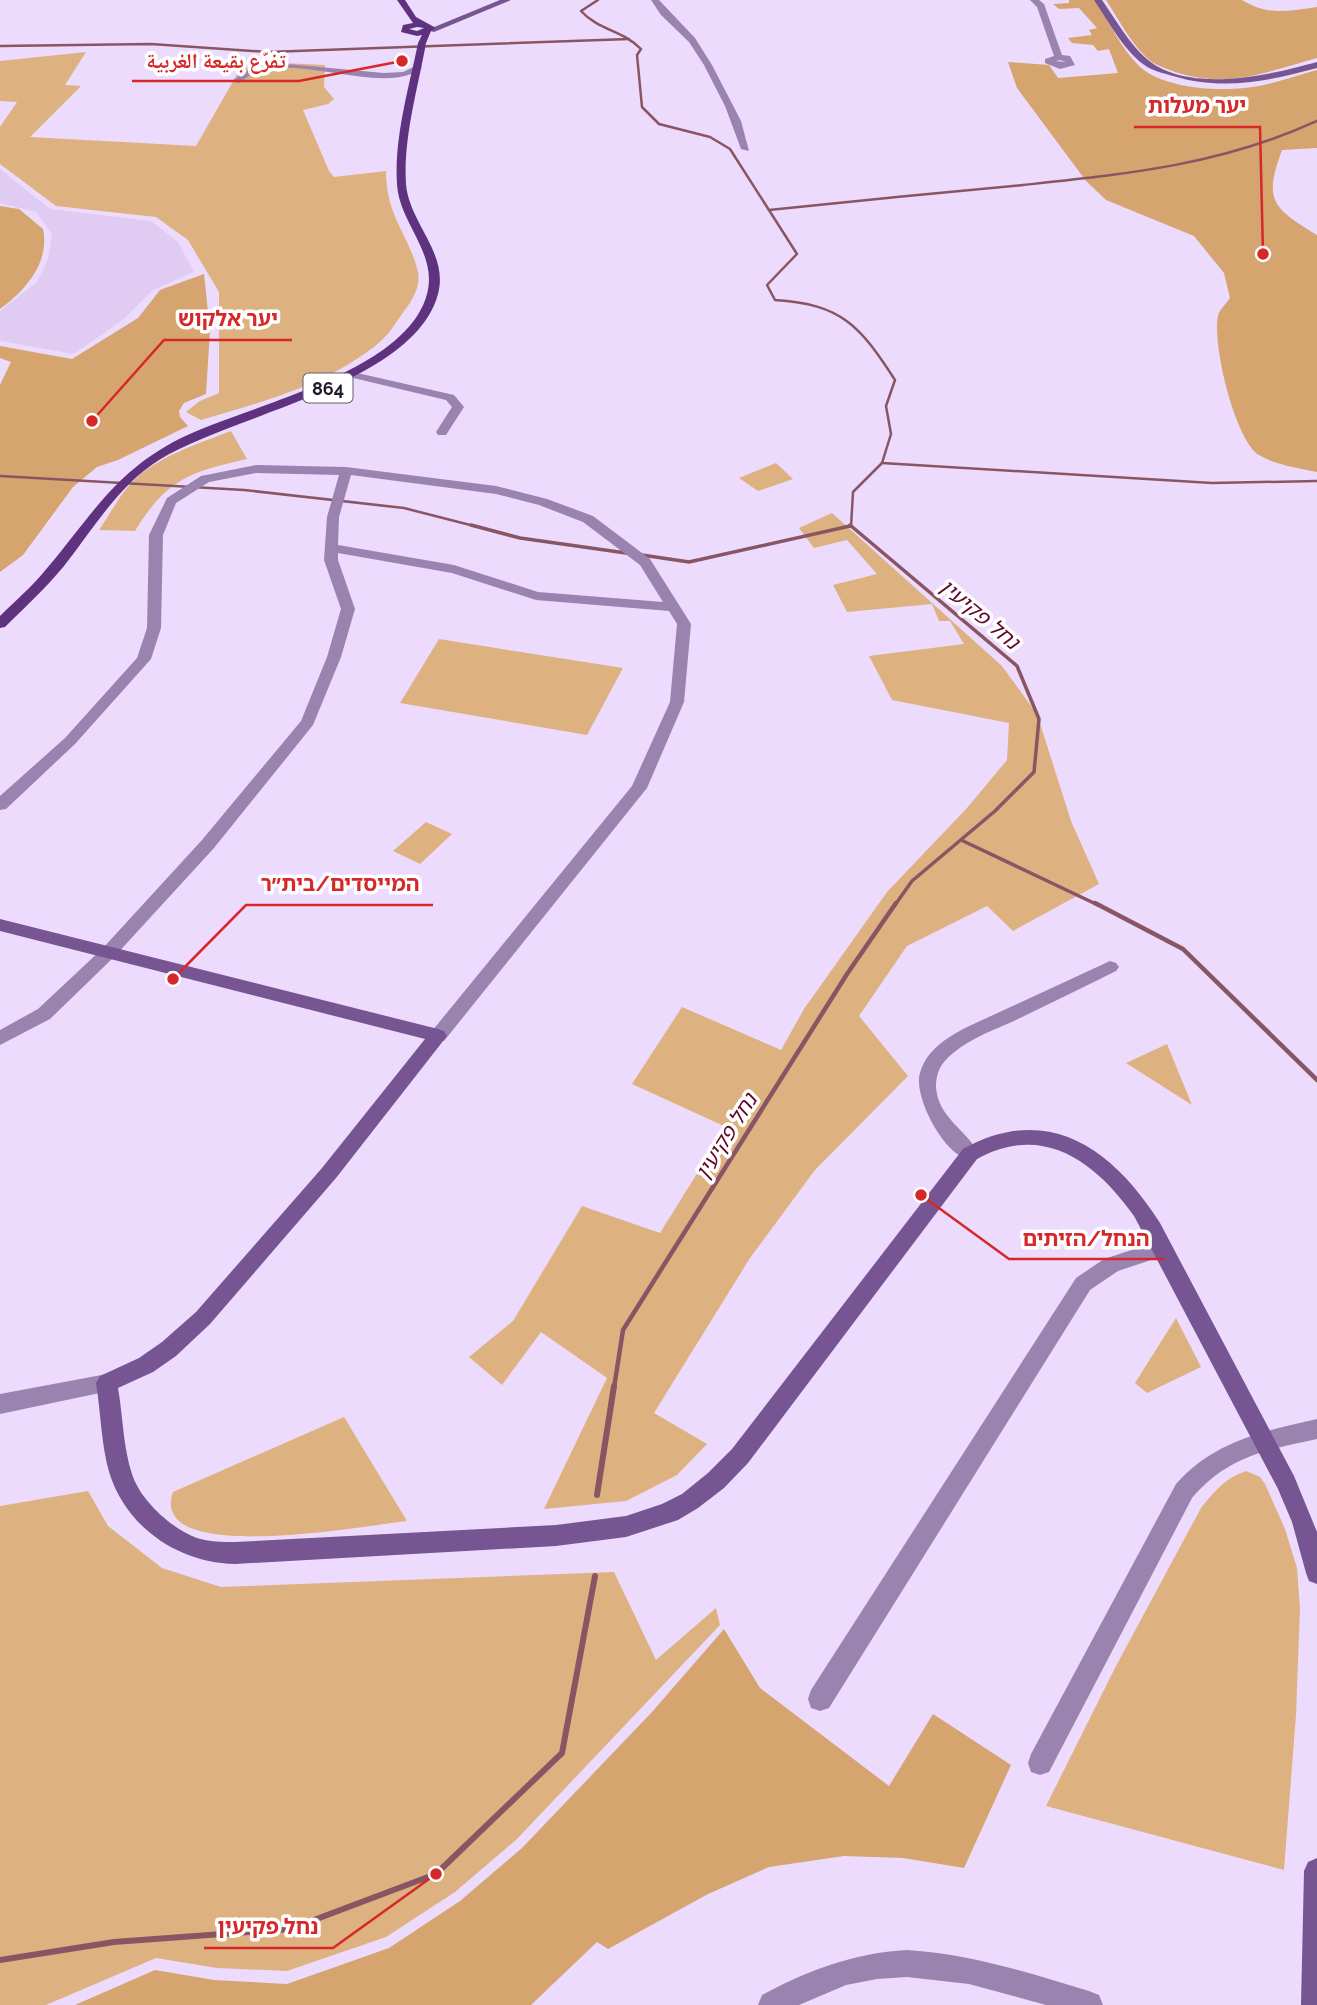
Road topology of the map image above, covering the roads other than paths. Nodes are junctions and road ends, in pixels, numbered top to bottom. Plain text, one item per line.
1 (393, 0) edge
2 (401, 0) edge
3 (507, 0) edge
4 (654, 0) edge
5 (1034, 0) edge
6 (1098, 0) edge
7 (426, 28) junction
8 (407, 30) junction
9 (1059, 57) dead end
10 (1317, 65) edge
11 (412, 71) junction
12 (236, 81) dead end
13 (746, 149) dead end
14 (354, 375) junction
15 (442, 432) dead end
16 (346, 471) junction
17 (332, 548) junction
18 (675, 607) junction
19 (0, 613) edge
20 (0, 624) edge
21 (0, 805) edge
22 (0, 925) edge
23 (109, 952) junction
24 (1110, 967) dead end
25 (438, 1036) junction
26 (0, 1038) edge
27 (970, 1154) junction
28 (1162, 1248) junction
29 (107, 1383) junction
30 (0, 1404) edge
31 (1317, 1429) edge
32 (1264, 1441) junction
33 (1317, 1573) edge
34 (820, 1699) dead end
35 (1040, 1763) dead end
36 (1317, 1874) edge
37 (772, 2005) edge
38 (1089, 2005) edge
39 (1315, 2005) edge

1 - 8 main road, 864
2 - 7 main road
3 - 7 street
4 - 13 street
5 - 9 street
6 - 10 street
7 - 8 main road
7 - 11 main road, 864
8 - 11 main road, 864
11 - 12 street
11 - 14 main road, 864
11 - 19 main road, 864
14 - 15 street
14 - 20 main road, 864
16 - 17 street
16 - 18 street
16 - 21 street
17 - 18 street
17 - 23 street
18 - 25 street
22 - 23 street
23 - 25 street
23 - 26 street
24 - 27 street
25 - 29 street
27 - 28 street
27 - 29 street
28 - 32 street
28 - 34 street
29 - 30 street
31 - 32 street
32 - 33 street
32 - 35 street
36 - 39 street
37 - 38 street

